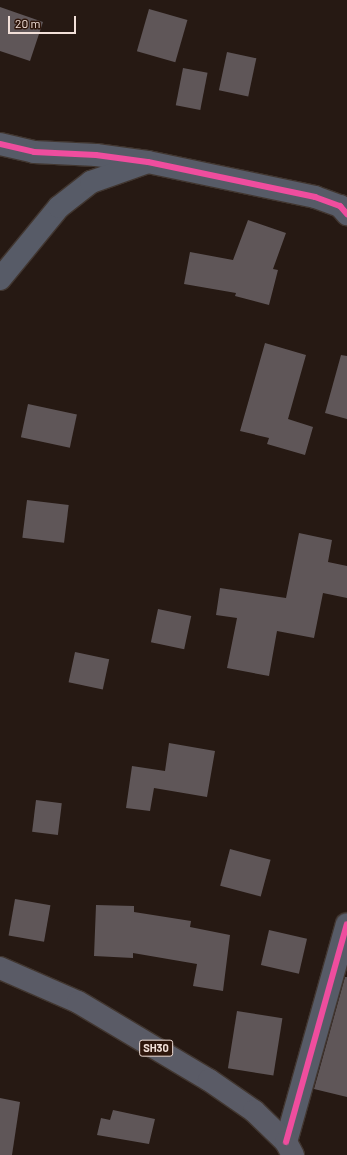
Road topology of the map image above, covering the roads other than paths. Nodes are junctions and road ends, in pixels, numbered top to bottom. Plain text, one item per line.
1 (0, 144) edge
2 (148, 162) junction
3 (347, 214) edge
4 (0, 279) edge
5 (347, 924) edge
6 (0, 968) edge
7 (289, 1149) edge

1 - 2 street
2 - 3 street
2 - 4 street
5 - 7 street
6 - 7 main road, SH30

